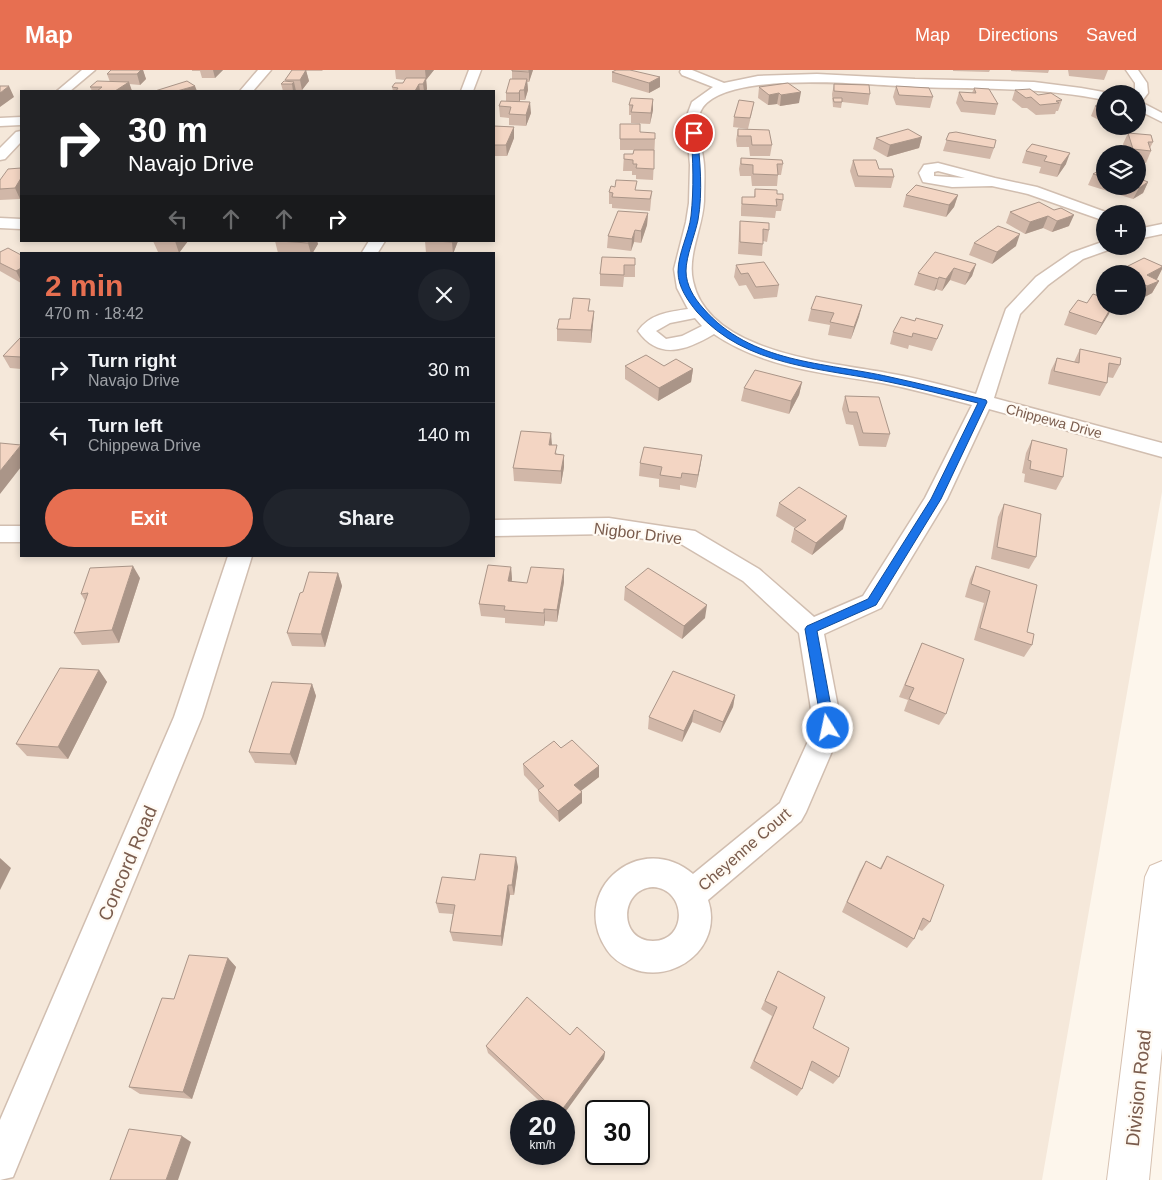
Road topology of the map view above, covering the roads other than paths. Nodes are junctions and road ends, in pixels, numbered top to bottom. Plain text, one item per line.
1 (89, 70) edge
2 (265, 70) edge
3 (475, 70) edge
4 (1132, 70) edge
5 (686, 72) dead end
6 (1141, 85) edge
7 (723, 87) junction
8 (64, 90) edge
9 (247, 90) edge
10 (466, 90) edge
11 (1096, 94) edge
12 (1146, 109) edge
13 (1162, 118) edge
14 (20, 121) edge
15 (0, 122) edge
16 (20, 136) edge
17 (0, 156) edge
18 (992, 182) dead end
19 (1096, 213) edge
20 (0, 223) edge
21 (20, 224) edge
22 (1162, 229) edge
23 (1146, 232) edge
24 (1096, 249) edge
25 (700, 312) junction
26 (714, 326) junction
27 (983, 402) junction
28 (1162, 450) edge
29 (495, 528) edge
30 (0, 534) edge
31 (20, 534) edge
32 (240, 557) edge
33 (811, 629) junction
34 (1162, 877) edge
35 (690, 896) dead end
36 (0, 1164) edge
37 (1128, 1180) edge

1 - 8 street
2 - 9 street
3 - 10 street
4 - 6 street
5 - 7 street
7 - 11 street, Chippewa Drive
7 - 25 street, Chippewa Drive
12 - 13 street
14 - 15 street
16 - 17 street
18 - 19 street
20 - 21 street
22 - 23 street
24 - 27 street
25 - 26 street, Chippewa Drive
25 - 26 street
26 - 27 street, Chippewa Drive
27 - 28 street, Chippewa Drive
27 - 33 street
29 - 33 street, Nigbor Drive
30 - 31 street
32 - 36 street, Concord Road
33 - 35 street, Cheyenne Court
34 - 37 street, Division Road

